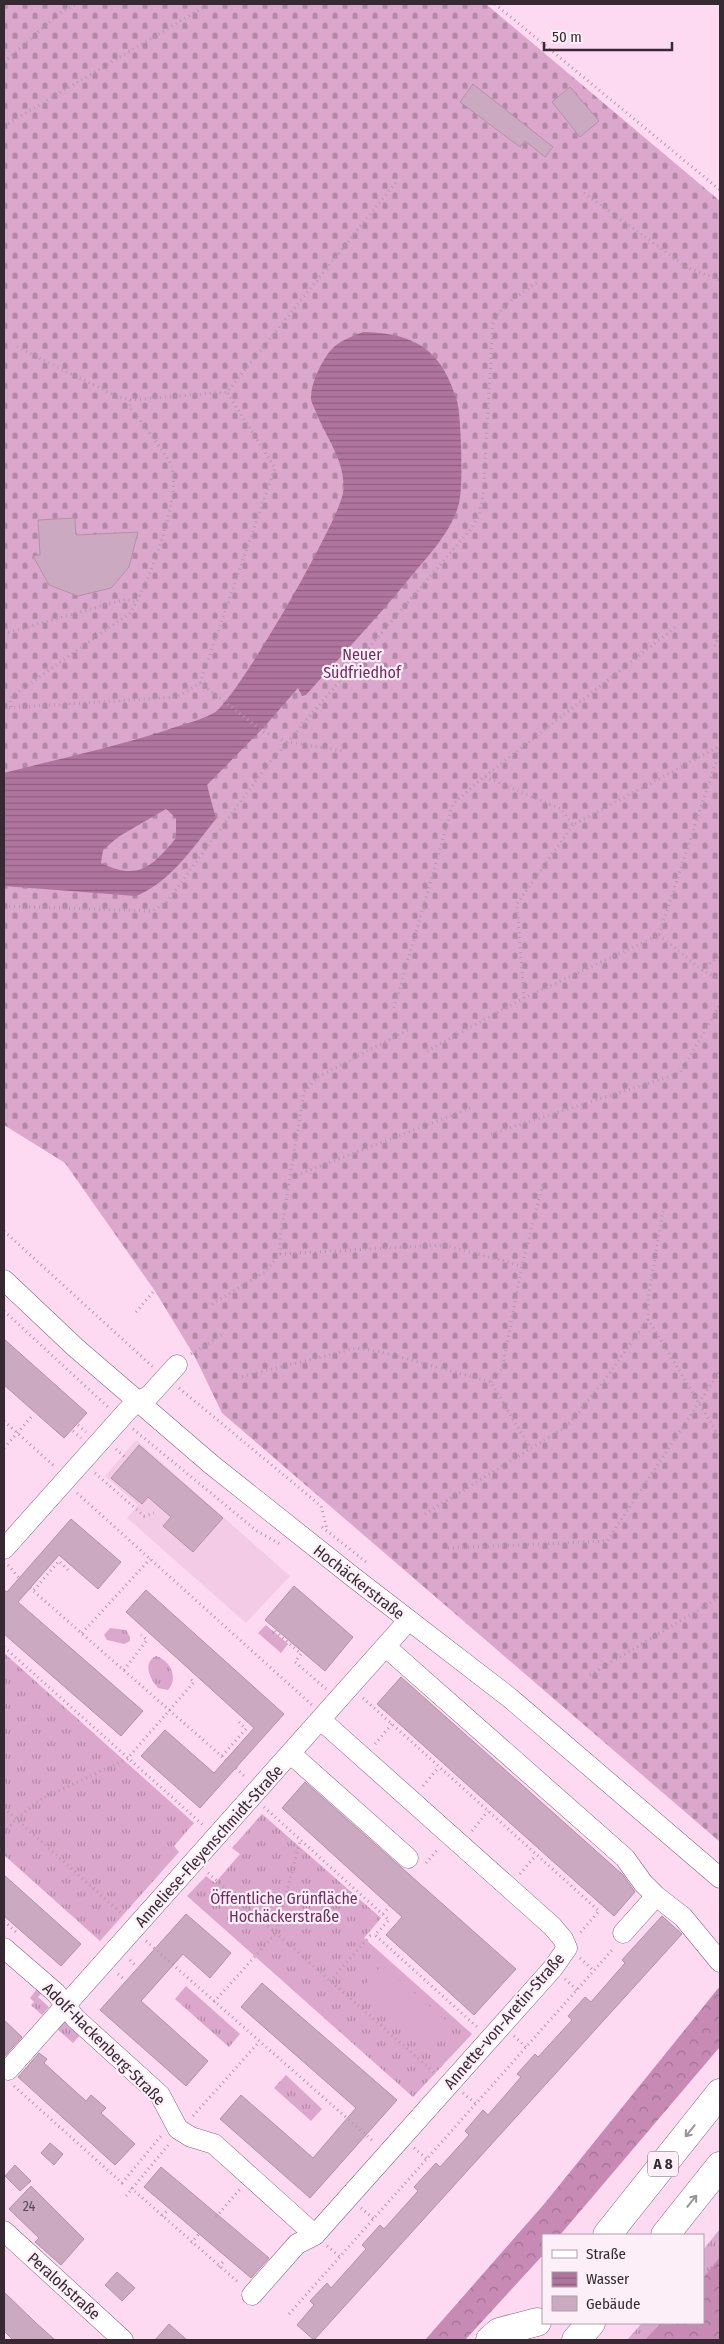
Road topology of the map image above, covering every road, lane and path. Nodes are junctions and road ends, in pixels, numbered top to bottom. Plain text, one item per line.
1 (77, 4) edge
2 (209, 4) edge
3 (495, 4) edge
4 (4, 62) edge
5 (4, 126) edge
6 (397, 181) dead end
7 (720, 190) edge
8 (584, 193) dead end
9 (720, 280) edge
10 (539, 281) dead end
11 (17, 347) dead end
12 (227, 392) junction
13 (130, 400) junction
14 (137, 603) junction
15 (677, 626) dead end
16 (720, 630) edge
17 (4, 631) edge
18 (715, 646) dead end
19 (200, 683) junction
20 (11, 707) junction
21 (4, 708) edge
22 (287, 742) junction
23 (720, 748) edge
24 (344, 752) dead end
25 (484, 777) junction
26 (573, 825) junction
27 (4, 906) edge
28 (659, 935) junction
29 (720, 955) edge
30 (702, 970) junction
31 (720, 980) edge
32 (524, 998) junction
33 (720, 1006) edge
34 (394, 1008) dead end
35 (410, 1029) dead end
36 (427, 1051) dead end
37 (470, 1108) dead end
38 (491, 1134) dead end
39 (291, 1178) junction
40 (543, 1184) dead end
41 (662, 1211) dead end
42 (4, 1231) edge
43 (280, 1254) junction
44 (522, 1266) junction
45 (4, 1280) edge
46 (154, 1292) dead end
47 (212, 1304) dead end
48 (4, 1310) edge
49 (136, 1312) dead end
50 (648, 1319) junction
51 (223, 1334) dead end
52 (178, 1365) junction
53 (720, 1371) edge
54 (237, 1378) dead end
55 (491, 1382) junction
56 (137, 1402) junction
57 (700, 1404) junction
58 (109, 1408) dead end
59 (33, 1415) dead end
60 (4, 1421) edge
61 (78, 1425) dead end
62 (132, 1428) dead end
63 (73, 1431) dead end
64 (17, 1433) junction
65 (87, 1433) dead end
66 (720, 1438) edge
67 (82, 1439) dead end
68 (4, 1448) edge
69 (114, 1448) dead end
70 (530, 1448) junction
71 (127, 1459) dead end
72 (82, 1462) junction
73 (66, 1481) junction
74 (154, 1513) dead end
75 (425, 1514) dead end
76 (327, 1530) dead end
77 (286, 1547) dead end
78 (448, 1548) dead end
79 (4, 1554) edge
80 (150, 1559) junction
81 (70, 1572) dead end
82 (19, 1578) dead end
83 (720, 1597) edge
84 (408, 1621) junction
85 (275, 1631) dead end
86 (82, 1633) junction
87 (141, 1635) dead end
88 (4, 1647) edge
89 (386, 1647) junction
90 (124, 1670) junction
91 (590, 1675) dead end
92 (188, 1677) dead end
93 (328, 1691) dead end
94 (362, 1697) dead end
95 (170, 1710) junction
96 (237, 1720) dead end
97 (321, 1720) junction
98 (291, 1754) junction
99 (222, 1756) junction
100 (127, 1759) junction
101 (226, 1760) dead end
102 (252, 1797) junction
103 (4, 1808) edge
104 (16, 1819) junction
105 (4, 1833) edge
106 (450, 1835) junction
107 (216, 1837) junction
108 (300, 1840) junction
109 (416, 1861) joint
110 (720, 1878) edge
111 (217, 1881) dead end
112 (656, 1896) junction
113 (390, 1906) dead end
114 (120, 1912) dead end
115 (382, 1914) junction
116 (134, 1930) junction
117 (276, 1933) junction
118 (624, 1933) joint
119 (375, 1935) junction
120 (4, 1948) edge
121 (567, 1948) junction
122 (128, 1958) dead end
123 (720, 1962) edge
124 (137, 1967) dead end
125 (116, 1972) dead end
126 (125, 1980) dead end
127 (330, 1981) junction
128 (214, 2002) junction
129 (65, 2007) junction
130 (490, 2038) junction
131 (259, 2042) junction
132 (8, 2070) joint
133 (433, 2072) dead end
134 (720, 2092) edge
135 (193, 2116) dead end
136 (176, 2126) junction
137 (387, 2154) junction
138 (720, 2166) edge
139 (250, 2176) junction
140 (131, 2188) junction
141 (126, 2196) dead end
142 (168, 2210) dead end
143 (162, 2216) junction
144 (216, 2217) dead end
145 (4, 2231) edge
146 (199, 2234) dead end
147 (608, 2234) edge
148 (666, 2234) edge
149 (315, 2235) junction
150 (192, 2243) junction
151 (225, 2259) dead end
152 (219, 2267) junction
153 (252, 2295) joint
154 (720, 2306) edge
155 (289, 2314) dead end
156 (590, 2324) edge
157 (600, 2324) edge
158 (533, 2326) edge
159 (123, 2340) edge
160 (490, 2340) edge
161 (576, 2340) edge
162 (592, 2340) edge
163 (692, 2340) edge

1 - 4 path
2 - 5 path
3 - 7 path
6 - 12 path
8 - 9 path
10 - 22 path
11 - 13 path
12 - 13 path
12 - 19 path
13 - 14 path
14 - 17 path
14 - 20 path
15 - 25 path
16 - 18 path
19 - 20 path
19 - 22 path
20 - 21 path
22 - 24 path
22 - 27 path
23 - 26 path
23 - 28 path
25 - 26 path
25 - 34 path
26 - 32 path
28 - 30 path
28 - 32 path
29 - 30 path
30 - 31 path
32 - 36 path
33 - 38 path
35 - 39 path
37 - 39 path
39 - 43 path
40 - 44 path
41 - 50 path
42 - 52 path
43 - 44 path
43 - 47 path
44 - 55 path
45 - 56 street, Hochäckerstraße
46 - 49 path
48 - 58 path
50 - 57 path
50 - 70 path
51 - 52 path
52 - 56 street
52 - 76 path
53 - 57 path
54 - 55 path
55 - 70 path
56 - 72 street
56 - 84 street, Hochäckerstraße
57 - 66 path
57 - 78 path
59 - 64 path
60 - 64 path
61 - 65 path
62 - 77 path
63 - 67 path
64 - 68 path
64 - 73 path
69 - 71 path
70 - 75 path
72 - 73 street
72 - 74 path
73 - 79 street
73 - 80 path
79 - 82 path
80 - 86 path
80 - 97 path
81 - 86 path
83 - 91 path
84 - 89 street, Anneliese-Fleyenschmidt-Straße
84 - 110 street, Hochäckerstraße
85 - 93 path
86 - 90 path
87 - 90 path
88 - 100 path
89 - 97 street, Anneliese-Fleyenschmidt-Straße
89 - 112 street
90 - 95 path
92 - 95 path
94 - 121 path
95 - 99 path
95 - 100 path
96 - 99 path
97 - 98 street, Anneliese-Fleyenschmidt-Straße
97 - 106 street, Annette-von-Aretin-Straße
98 - 102 street, Anneliese-Fleyenschmidt-Straße
98 - 109 street
99 - 101 path
100 - 104 path
100 - 107 path
102 - 107 street, Anneliese-Fleyenschmidt-Straße
102 - 108 path
103 - 104 path
104 - 105 path
104 - 114 path
106 - 109 path
106 - 121 street, Annette-von-Aretin-Straße
107 - 116 street, Anneliese-Fleyenschmidt-Straße
108 - 115 path
108 - 117 path
111 - 117 path
112 - 118 street
112 - 123 street
113 - 115 path
115 - 119 path
116 - 128 path
116 - 129 street, Anneliese-Fleyenschmidt-Straße
117 - 127 path
117 - 128 path
118 - 155 path
119 - 127 path
119 - 130 path
120 - 129 street, Adolf-Hackenberg-Straße
121 - 130 street, Annette-von-Aretin-Straße
122 - 124 path
125 - 126 path
127 - 133 path
128 - 131 path
129 - 132 street, Anneliese-Fleyenschmidt-Straße
129 - 136 street, Adolf-Hackenberg-Straße
130 - 137 street, Annette-von-Aretin-Straße
131 - 135 path
131 - 137 path
132 - 136 path
134 -> 147 highway, A 8
136 - 139 street
136 - 140 path
137 - 149 street, Annette-von-Aretin-Straße
148 -> 138 highway
139 - 144 path
139 - 149 street
140 - 141 path
140 - 143 path
142 - 143 path
143 - 150 path
145 - 159 street, Peralohstraße
146 - 150 path
149 - 153 street, Annette-von-Aretin-Straße
150 - 152 path
151 - 152 path
152 - 153 path
154 - 163 path
156 - 161 highway
157 - 162 highway
158 - 160 highway

